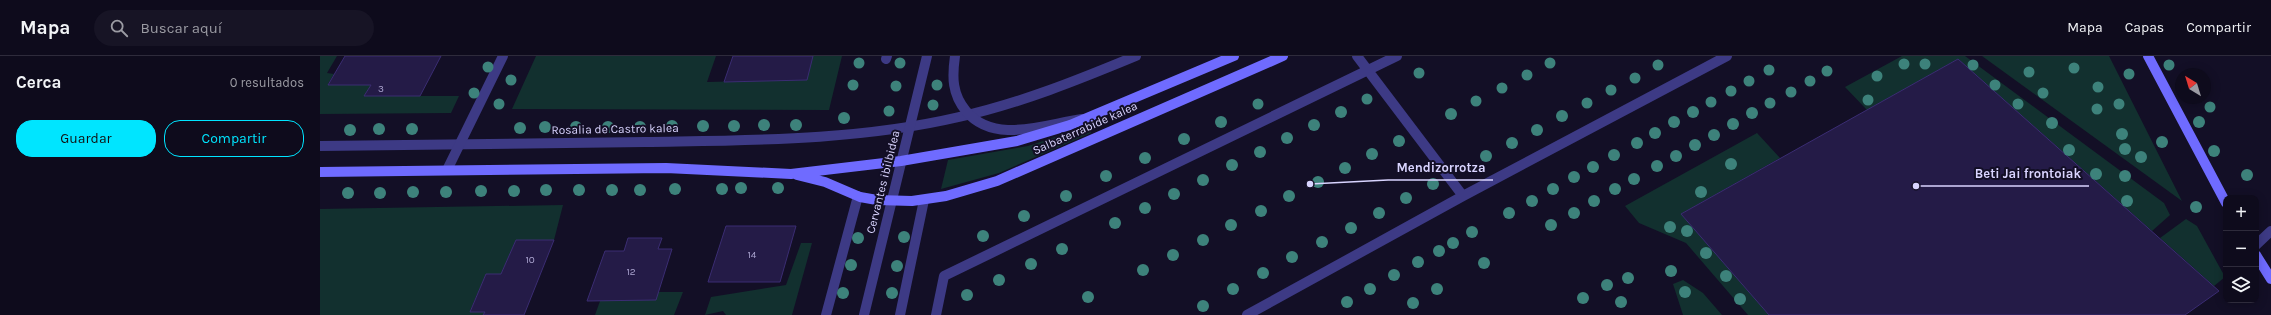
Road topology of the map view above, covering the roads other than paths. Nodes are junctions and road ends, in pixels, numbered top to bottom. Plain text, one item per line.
1 (503, 56) edge
2 (927, 56) edge
3 (955, 56) edge
4 (1136, 56) edge
5 (1234, 56) edge
6 (1283, 56) edge
7 (1357, 56) edge
8 (1398, 56) edge
9 (1727, 56) edge
10 (2148, 56) edge
11 (1367, 71) junction
12 (969, 115) junction
13 (1089, 118) junction
14 (910, 128) junction
15 (460, 144) junction
16 (320, 146) edge
17 (901, 161) junction
18 (447, 170) junction
19 (320, 172) edge
20 (791, 174) junction
21 (858, 196) junction
22 (1463, 196) junction
23 (2223, 197) edge
24 (924, 200) junction
25 (891, 202) junction
26 (2271, 231) edge
27 (2259, 242) edge
28 (2259, 260) edge
29 (2271, 279) edge
30 (826, 315) edge
31 (864, 315) edge
32 (900, 315) edge
33 (936, 315) edge
34 (1247, 315) edge

1 - 15 street
2 - 14 street, Cervantes ibilbidea
3 - 12 street
4 - 12 street
5 - 13 street, Salbaterrabide kalea
6 - 24 street, Salbaterrabide kalea
7 - 11 street
8 - 11 street
9 - 22 street
10 - 23 street
11 - 22 street
11 - 33 street
12 - 13 street
12 - 14 street
13 - 17 street, Salbaterrabide kalea
14 - 15 street, Rosalia de Castro kalea
14 - 17 street, Cervantes ibilbidea
15 - 16 street, Rosalia de Castro kalea
15 - 18 street
17 - 20 street
17 - 25 street, Cervantes ibilbidea
18 - 19 street
18 - 20 street
20 - 21 street
21 - 25 street
21 - 30 street, Cervantes ibilbidea
22 - 34 street
24 - 25 street, Salbaterrabide kalea
24 - 32 street
25 - 31 street, Cervantes ibilbidea
26 - 27 street
28 - 29 street

